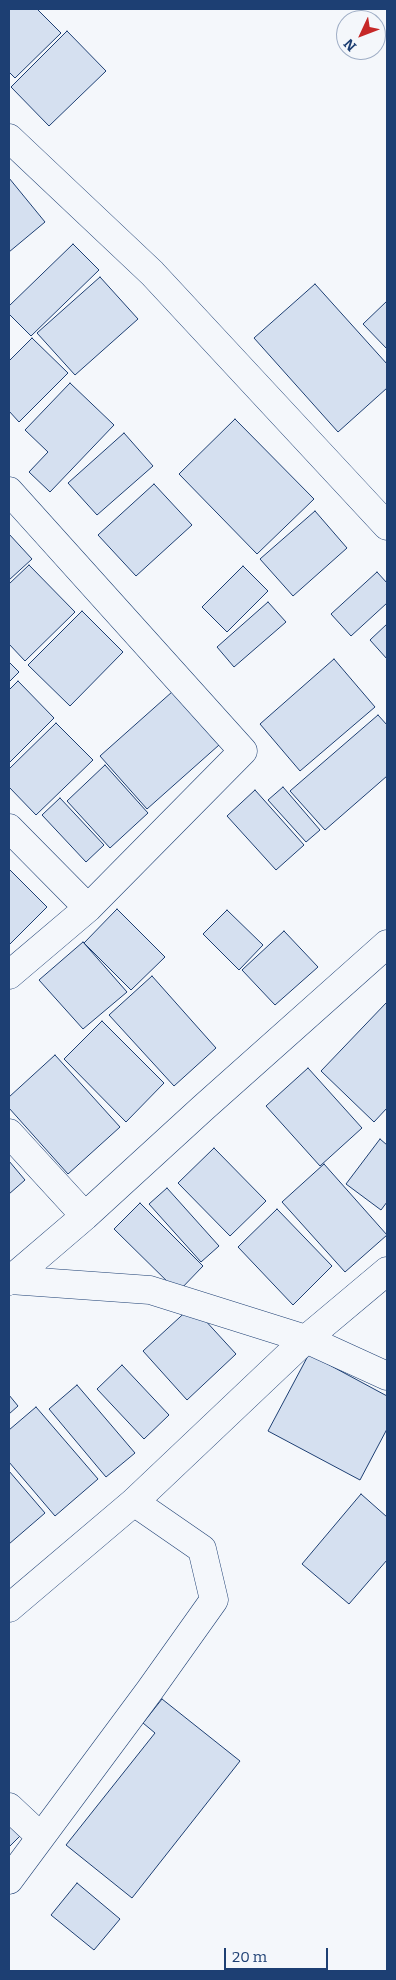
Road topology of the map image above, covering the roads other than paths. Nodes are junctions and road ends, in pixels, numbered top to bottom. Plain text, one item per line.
1 (9, 138) edge
2 (9, 491) edge
3 (387, 526) edge
4 (9, 828) edge
5 (88, 908) junction
6 (387, 944) edge
7 (9, 975) edge
8 (9, 1133) edge
9 (85, 1216) junction
10 (387, 1271) edge
11 (9, 1280) edge
12 (306, 1339) junction
13 (387, 1376) edge
14 (134, 1502) junction
15 (9, 1608) edge
16 (9, 1808) edge
17 (41, 1837) junction
18 (9, 1880) edge

1 - 3 street
2 - 5 street
4 - 5 street
5 - 7 street
6 - 9 street
8 - 9 street
9 - 11 street
10 - 12 street
11 - 12 street
12 - 13 street
12 - 14 street
14 - 15 street
14 - 17 street
16 - 17 street
17 - 18 street

